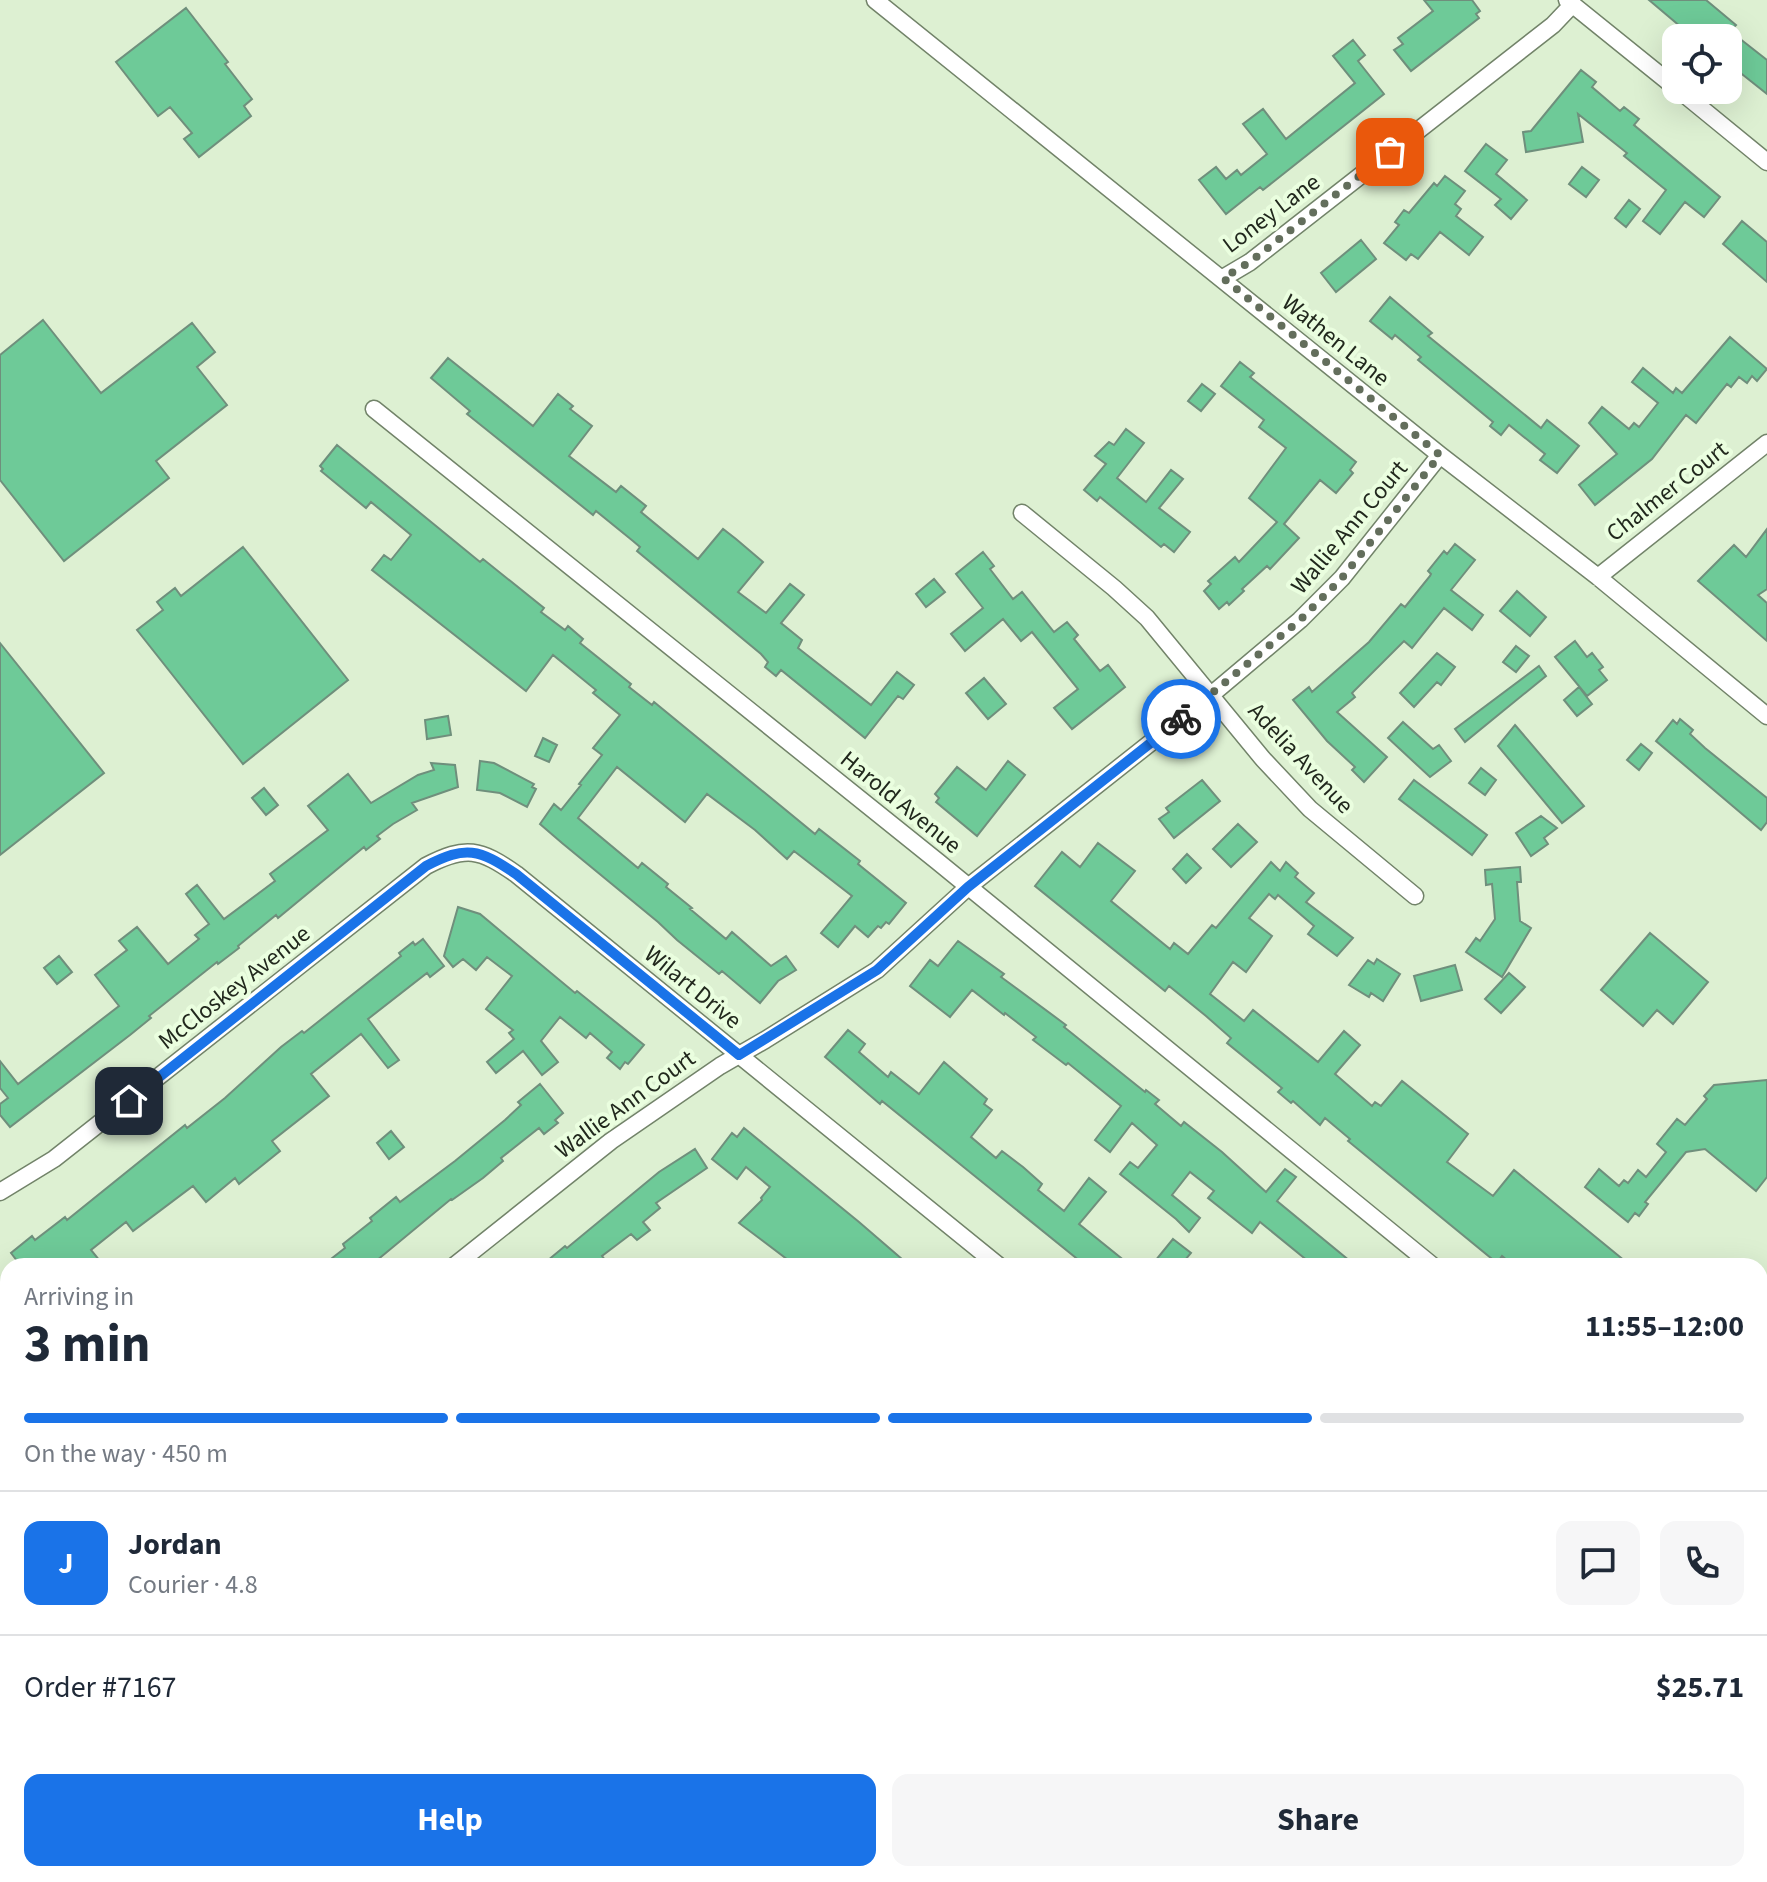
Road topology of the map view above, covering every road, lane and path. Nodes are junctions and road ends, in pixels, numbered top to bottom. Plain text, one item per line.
1 (875, 0) edge
2 (1569, 2) edge
3 (1662, 76) edge
4 (1696, 104) edge
5 (1767, 162) edge
6 (1223, 278) junction
7 (374, 409) dead end
8 (1767, 443) edge
9 (1440, 455) junction
10 (1022, 513) dead end
11 (1598, 577) junction
12 (1211, 695) junction
13 (1767, 716) edge
14 (461, 852) joint
15 (968, 887) junction
16 (1415, 896) dead end
17 (739, 1055) junction
18 (0, 1192) edge
19 (464, 1258) edge
20 (989, 1258) edge
21 (1423, 1258) edge

1 - 6 street, Wathen Lane
2 - 3 street
2 - 6 street, Loney Lane
4 - 5 street
6 - 9 street, Wathen Lane
7 - 15 street, Harold Avenue
8 - 11 street, Chalmer Court
9 - 11 street, Wathen Lane
9 - 12 street, Wallie Ann Court
10 - 12 street, Adelia Avenue
11 - 13 street, Wathen Lane
12 - 15 street, Wallie Ann Court
12 - 16 street, Adelia Avenue
14 - 17 street, Wilart Drive
14 - 18 street, McCloskey Avenue
15 - 17 street, Wallie Ann Court
15 - 21 street, Harold Avenue
17 - 19 street, Wallie Ann Court
17 - 20 street, Wilart Drive

